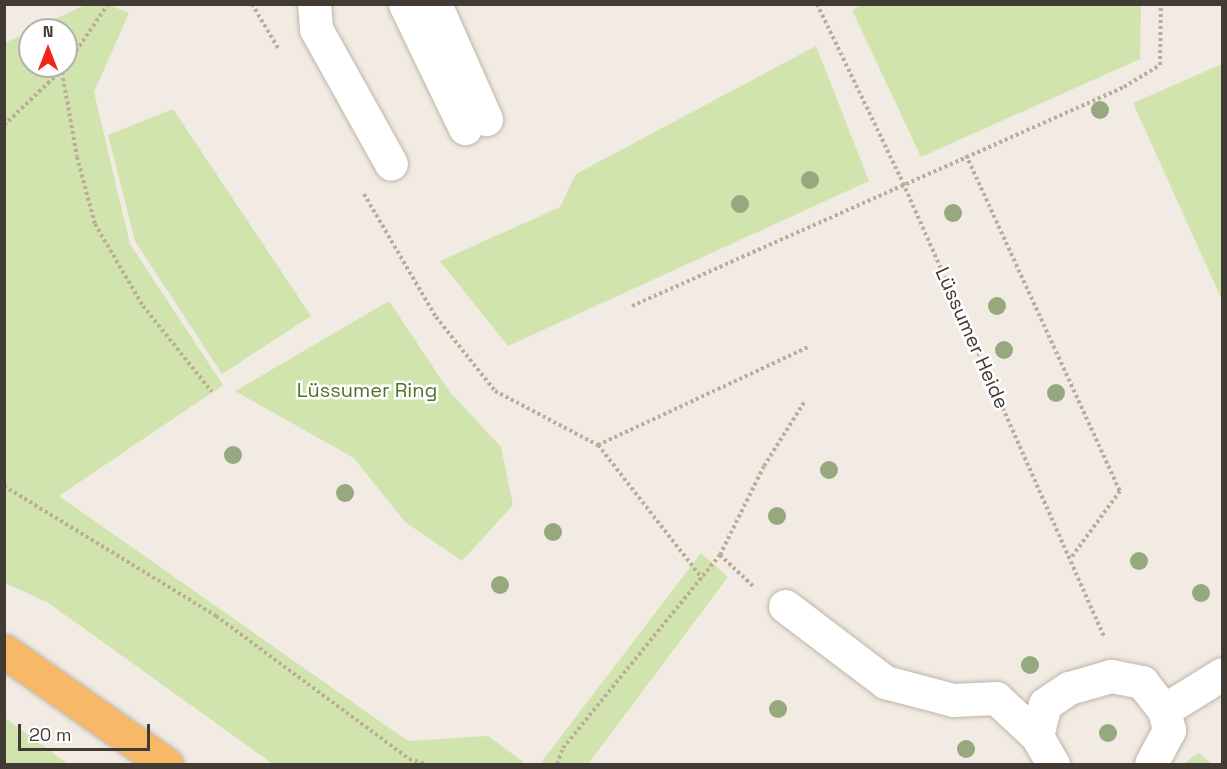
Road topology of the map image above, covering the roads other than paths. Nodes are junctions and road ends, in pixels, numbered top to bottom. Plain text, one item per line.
1 (314, 4) edge
2 (405, 4) edge
3 (435, 4) edge
4 (391, 164) dead end
5 (785, 606) road end
6 (4, 651) edge
7 (1222, 675) edge
8 (1164, 710) junction
9 (1037, 736) junction
10 (1152, 764) edge
11 (166, 765) edge
12 (1053, 765) edge

1 - 4 street
2 - 3 street
5 - 9 street
6 - 11 highway
7 - 8 street
8 - 9 street
8 - 10 street
9 - 12 street

